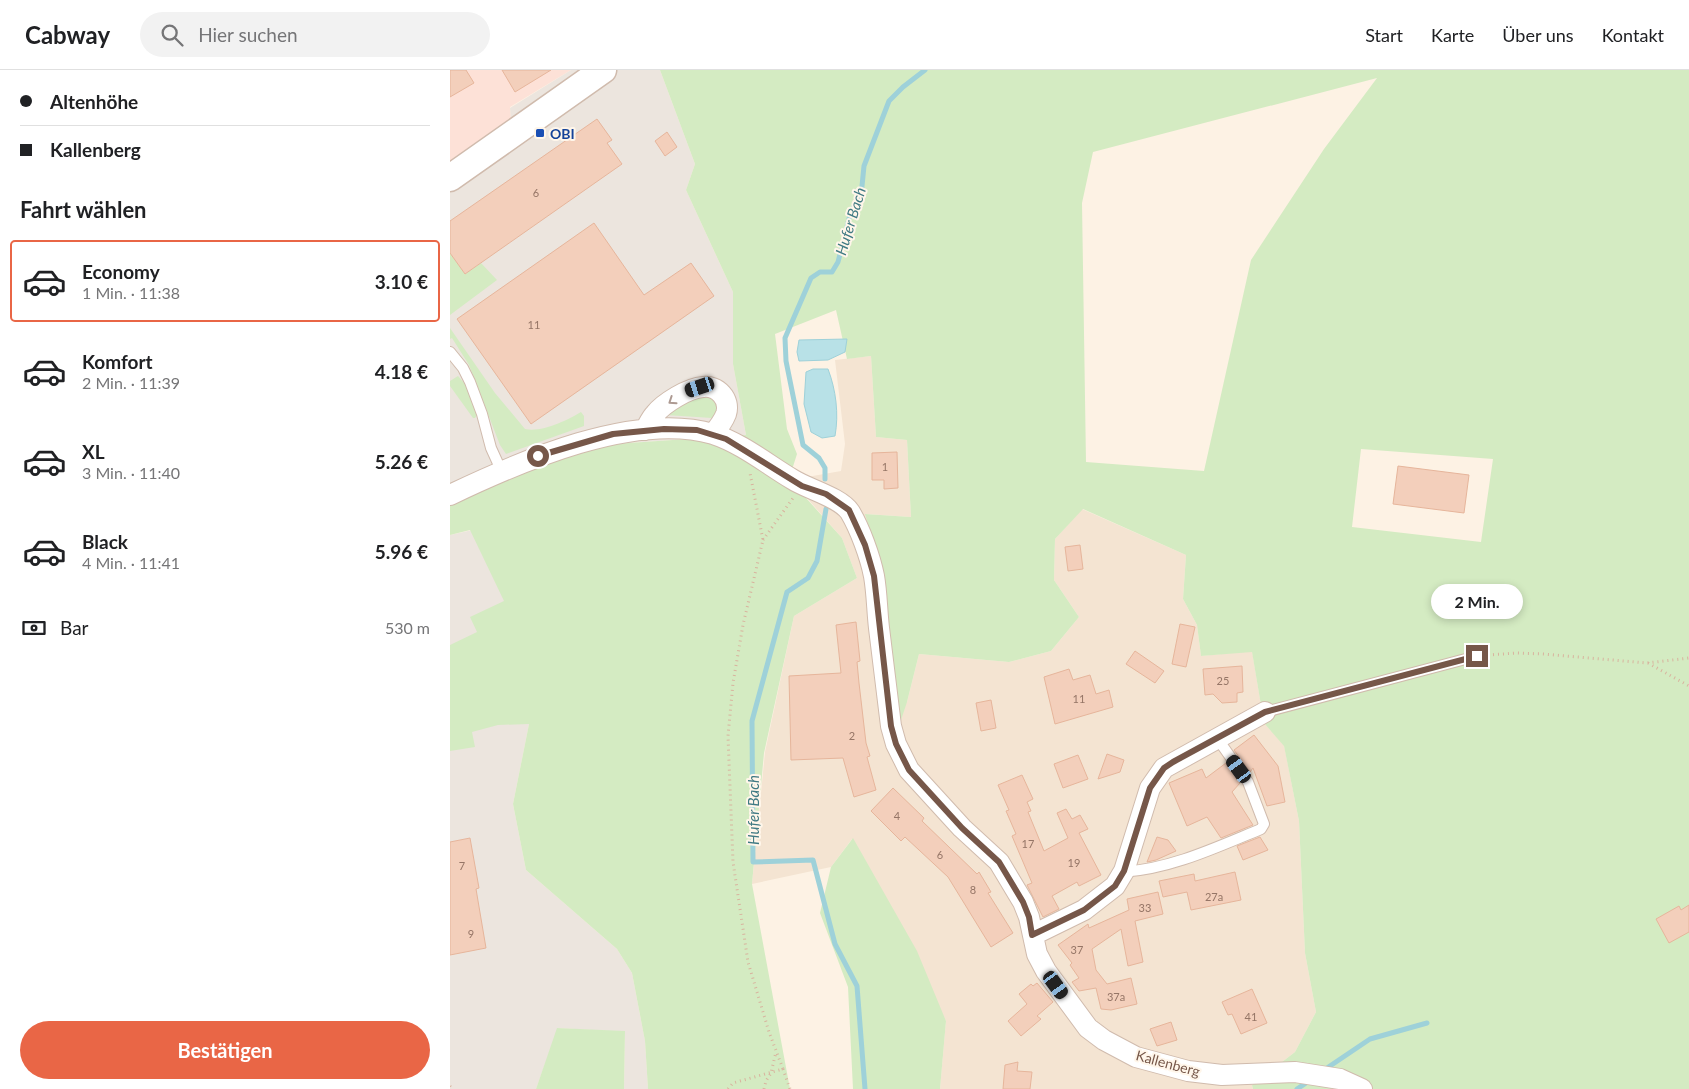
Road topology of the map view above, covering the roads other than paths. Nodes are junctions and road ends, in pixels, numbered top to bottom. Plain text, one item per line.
1 (603, 70) edge
2 (450, 178) edge
3 (450, 352) edge
4 (645, 430) junction
5 (713, 434) junction
6 (502, 470) junction
7 (450, 495) edge
8 (1477, 656) road end
9 (1265, 712) joint
10 (1217, 738) junction
11 (1123, 872) junction
12 (1032, 935) junction
13 (1362, 1089) edge

1 - 2 street
3 - 6 lane
4 - 5 street, Kallenberg
5 -> 4 street
4 - 6 street, Kallenberg
5 - 12 street, Kallenberg
6 - 7 street, Kallenberg
8 - 9 lane
9 - 10 street
10 - 11 street
10 - 11 lane
11 - 12 street
12 - 13 street, Kallenberg

